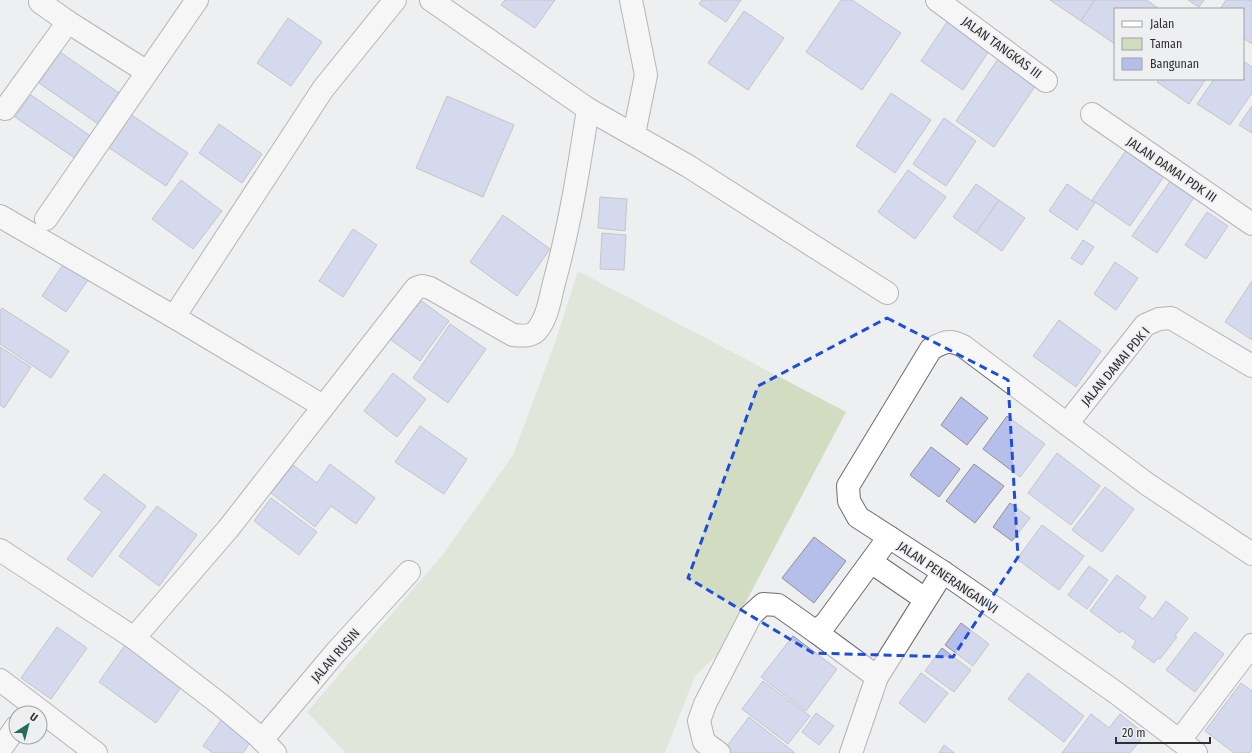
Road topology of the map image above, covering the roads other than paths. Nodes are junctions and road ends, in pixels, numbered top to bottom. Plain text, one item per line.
1 (197, 0) edge
2 (395, 0) edge
3 (431, 0) edge
4 (631, 0) edge
5 (938, 0) edge
6 (40, 2) dead end
7 (68, 22) junction
8 (147, 72) junction
9 (1046, 81) dead end
10 (588, 108) junction
11 (5, 109) dead end
12 (1092, 114) dead end
13 (634, 134) junction
14 (0, 216) edge
15 (46, 219) dead end
16 (1252, 224) edge
17 (887, 293) dead end
18 (174, 317) junction
19 (1252, 366) edge
20 (323, 406) junction
21 (1067, 424) junction
22 (889, 537) junction
23 (0, 550) edge
24 (1252, 554) edge
25 (871, 562) junction
26 (409, 572) dead end
27 (943, 572) junction
28 (925, 599) junction
29 (816, 632) junction
30 (134, 638) junction
31 (1252, 645) edge
32 (877, 677) junction
33 (0, 680) edge
34 (25, 705) edge
35 (48, 721) edge
36 (8, 738) edge
37 (268, 747) edge
38 (1188, 747) edge
39 (0, 750) edge
40 (96, 753) edge
41 (719, 753) edge
42 (851, 753) edge

1 - 8 street
2 - 18 street
3 - 10 street
4 - 13 street
5 - 9 street, JALAN TANGKAS III
6 - 7 street
7 - 8 street
7 - 11 street
8 - 15 street
10 - 13 street
10 - 20 street
12 - 16 street, JALAN DAMAI PDK III
13 - 17 street
14 - 18 street
18 - 20 street
19 - 21 street, JALAN DAMAI PDK I
20 - 30 street
21 - 22 street
21 - 24 street
22 - 25 street, JALAN PENERANGAN VI
22 - 27 street, JALAN PENERANGAN VI
23 - 30 street
25 - 28 street
25 - 29 street, JALAN PENERANGAN VI
26 - 37 street, JALAN RUSIN
27 - 28 street
27 - 38 street, JALAN PENERANGAN VI
28 - 32 street
29 - 32 street
29 - 41 street
30 - 37 street
31 - 38 street, JALAN PENERANGAN VI
32 - 42 street
33 - 34 street
35 - 40 street
36 - 39 street

